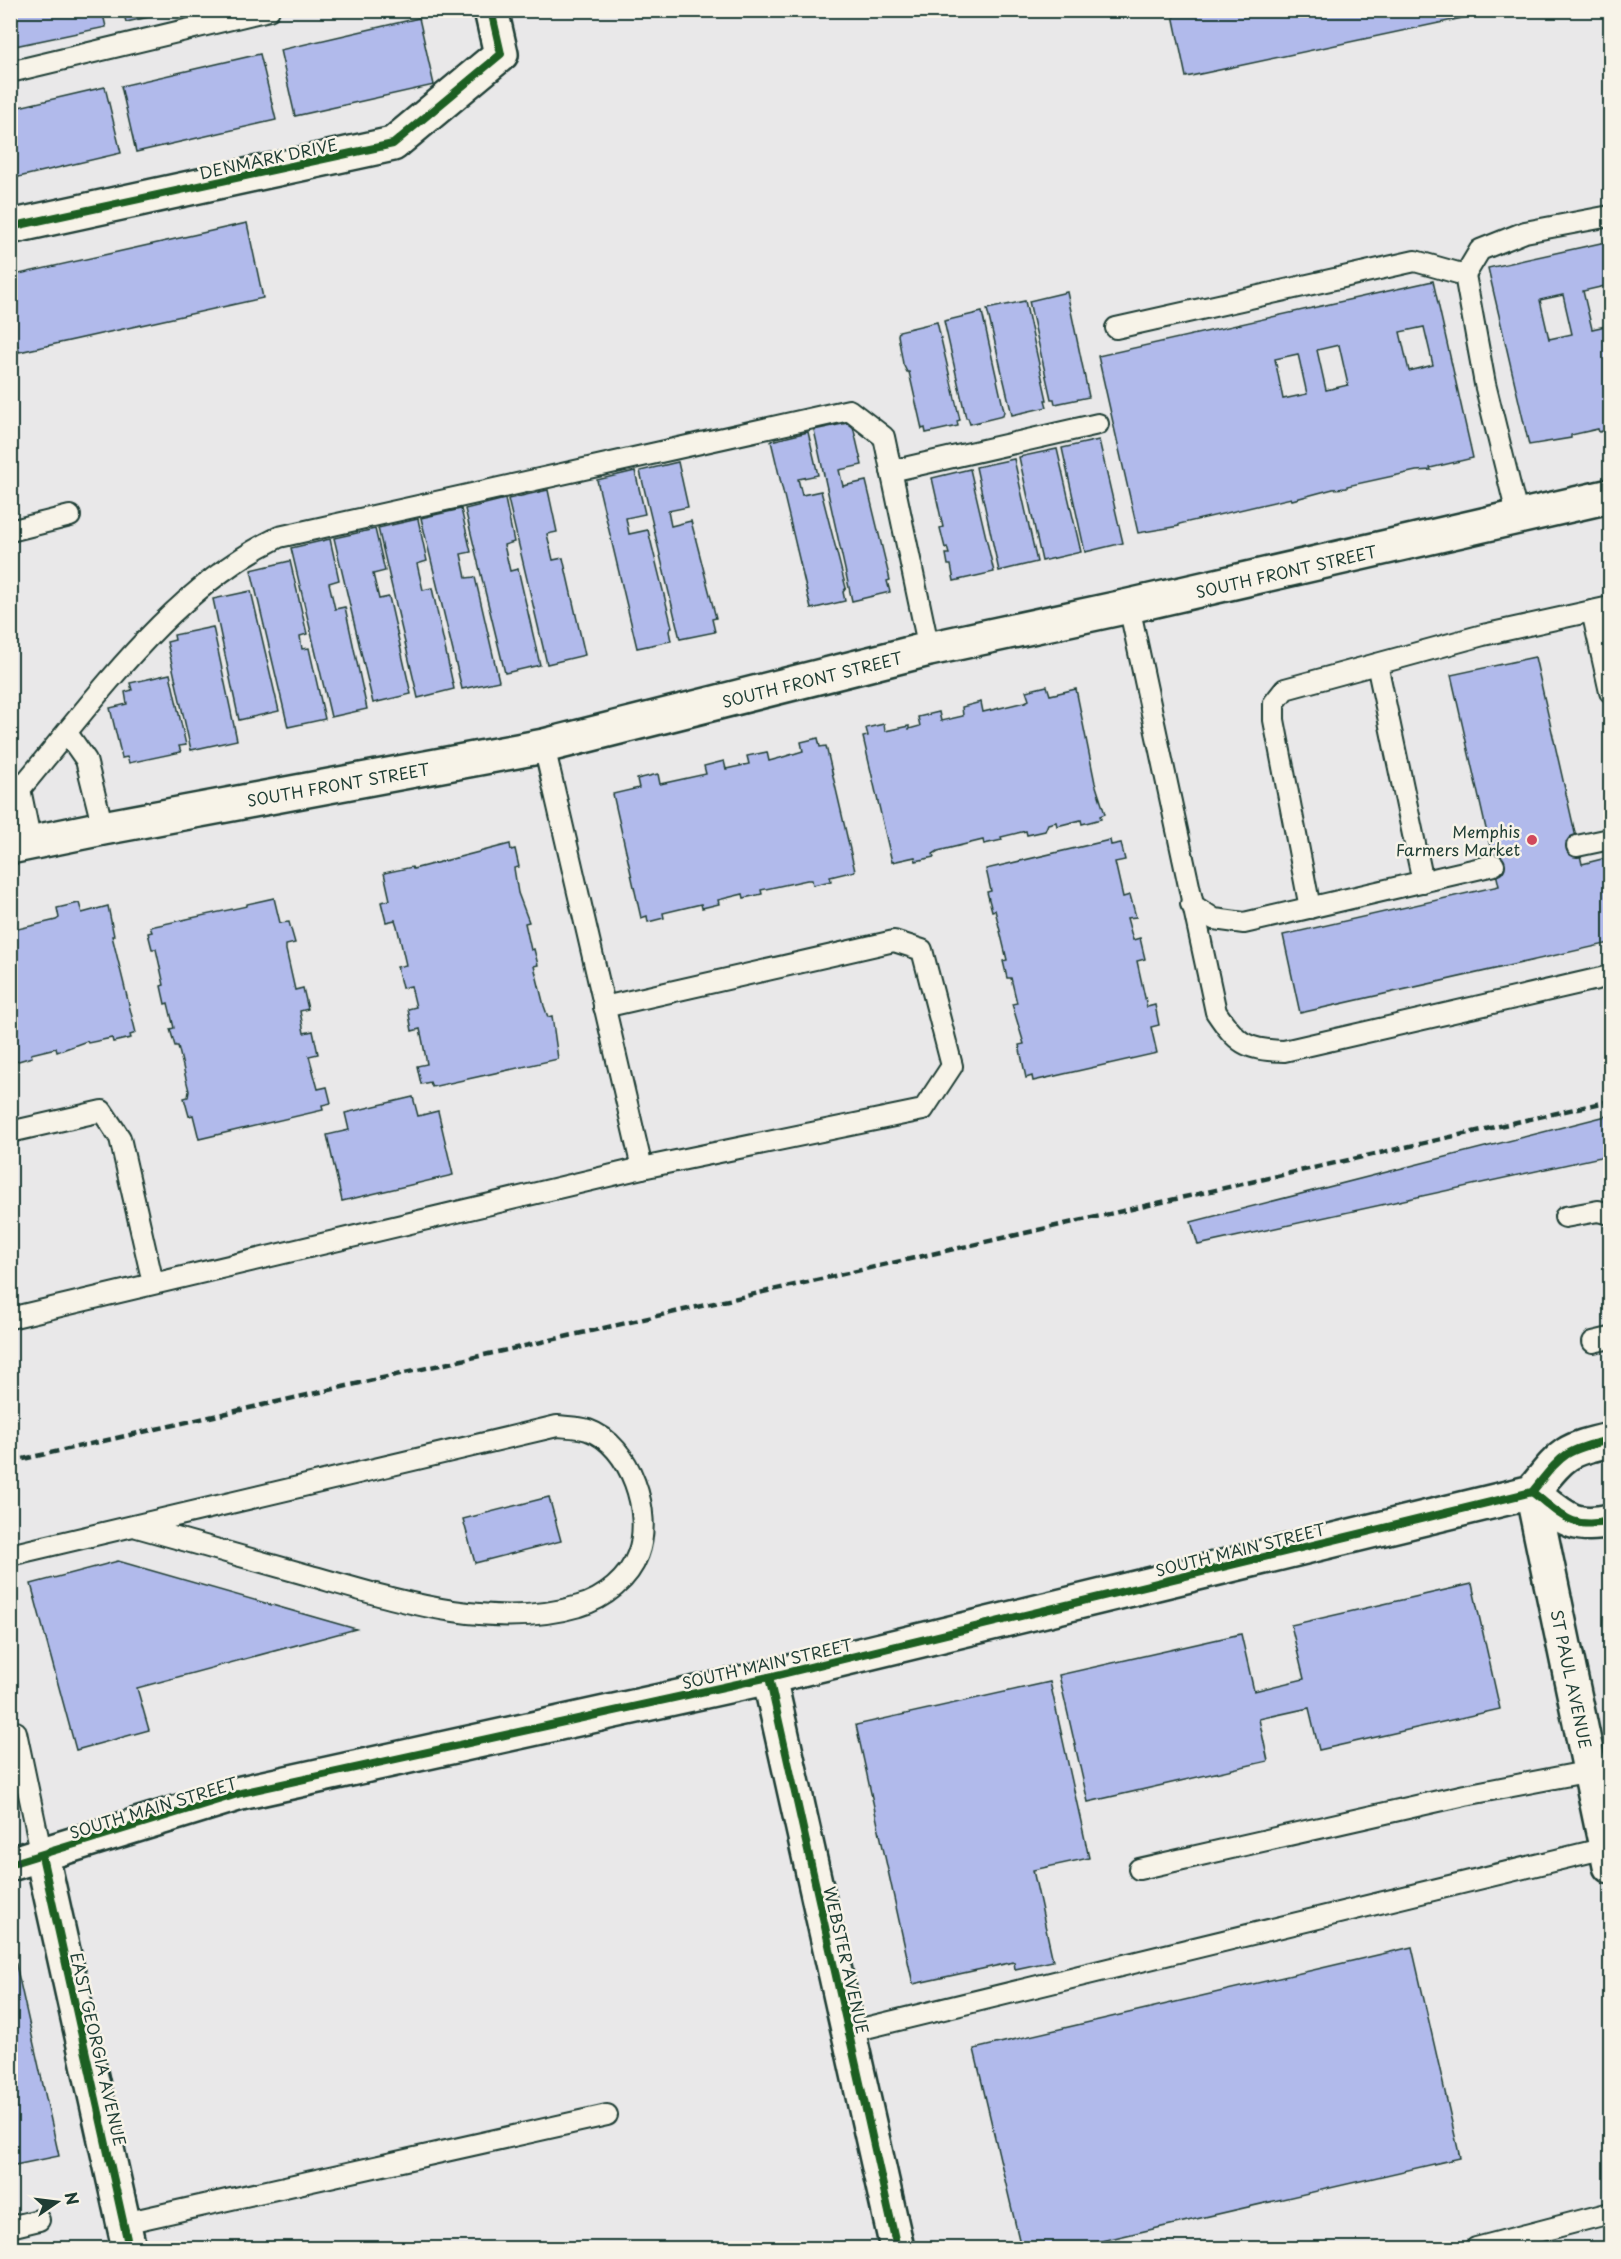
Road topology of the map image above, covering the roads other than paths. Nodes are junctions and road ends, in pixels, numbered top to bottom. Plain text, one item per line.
1 (269, 10) edge
2 (491, 10) edge
3 (10, 72) edge
4 (1611, 216) edge
5 (10, 227) edge
6 (1465, 275) junction
7 (1116, 328) dead end
8 (1098, 424) dead end
9 (891, 471) junction
10 (1611, 496) edge
11 (70, 516) dead end
12 (1518, 518) junction
13 (10, 531) edge
14 (1129, 606) junction
15 (1601, 609) edge
16 (929, 649) junction
17 (1377, 664) junction
18 (1611, 692) edge
19 (67, 733) junction
20 (544, 746) junction
21 (103, 828) junction
22 (1611, 838) edge
23 (21, 845) edge
24 (1577, 846) dead end
25 (1494, 865) dead end
26 (1423, 882) junction
27 (1191, 903) junction
28 (1310, 908) junction
29 (1611, 976) edge
30 (604, 1008) junction
31 (10, 1132) edge
32 (642, 1168) junction
33 (1611, 1214) edge
34 (1565, 1217) dead end
35 (153, 1283) junction
36 (10, 1318) edge
37 (1611, 1440) edge
38 (1532, 1492) junction
39 (1611, 1521) edge
40 (137, 1527) junction
41 (10, 1555) edge
42 (769, 1677) junction
43 (10, 1732) edge
44 (1591, 1771) junction
45 (1609, 1854) edge
46 (42, 1856) junction
47 (10, 1864) edge
48 (1139, 1869) dead end
49 (849, 2032) junction
50 (607, 2115) dead end
51 (1611, 2213) edge
52 (39, 2220) dead end
53 (10, 2227) edge
54 (127, 2236) edge
55 (897, 2248) edge
56 (1476, 2248) edge

1 - 3 lane
2 - 5 main road, DENMARK DRIVE
4 - 6 lane
6 - 7 lane
6 - 12 lane
8 - 9 lane
9 - 16 lane
9 - 19 lane
10 - 12 main road, SOUTH FRONT STREET
11 - 13 lane
12 - 14 main road, SOUTH FRONT STREET
14 - 16 main road, SOUTH FRONT STREET
14 - 27 lane
15 - 17 lane
15 - 18 lane
16 - 20 main road, SOUTH FRONT STREET
17 - 26 lane
17 - 28 lane
19 - 21 lane
19 - 23 lane
20 - 21 main road, SOUTH FRONT STREET
20 - 30 lane
21 - 23 main road, SOUTH FRONT STREET
22 - 24 lane
25 - 26 lane
26 - 28 lane
27 - 28 lane
27 - 29 lane
30 - 32 lane
30 - 32 lane
31 - 35 lane
32 - 35 lane
33 - 34 lane
35 - 36 lane
37 - 38 main road
38 - 39 main road
38 - 42 main road, SOUTH MAIN STREET
38 - 44 main road, ST PAUL AVENUE
40 - 40 lane
40 - 41 lane
42 - 46 main road, SOUTH MAIN STREET
42 - 49 main road, WEBSTER AVENUE
43 - 46 lane
44 - 45 main road, ST PAUL AVENUE
44 - 48 lane
45 - 49 lane
46 - 47 main road, SOUTH MAIN STREET
46 - 54 main road, EAST GEORGIA AVENUE
49 - 55 main road, WEBSTER AVENUE
50 - 54 lane
51 - 56 lane
52 - 53 lane

